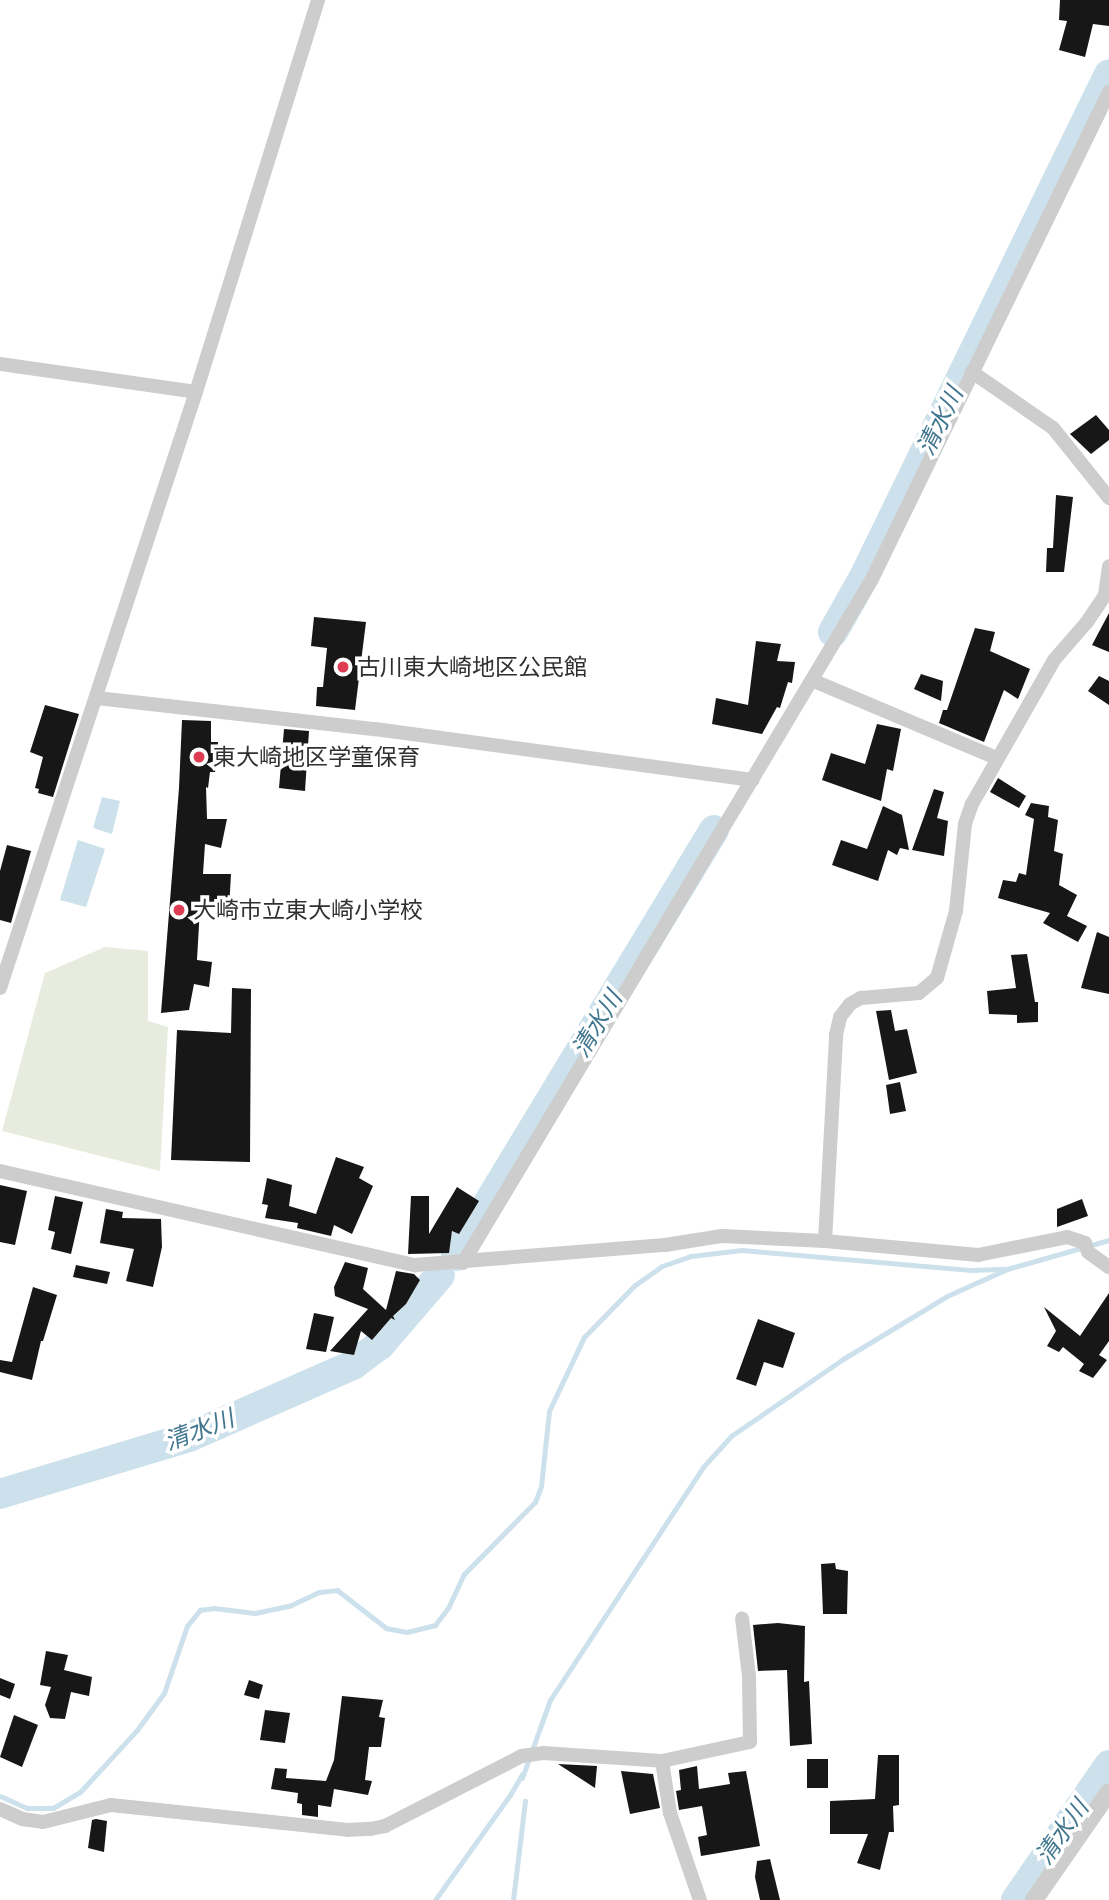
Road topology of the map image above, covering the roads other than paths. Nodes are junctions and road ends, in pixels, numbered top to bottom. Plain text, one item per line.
1 (318, 0) edge
2 (1109, 92) edge
3 (0, 364) edge
4 (972, 372) junction
5 (195, 392) junction
6 (1109, 498) edge
7 (1109, 566) edge
8 (814, 681) junction
9 (97, 698) junction
10 (996, 758) junction
11 (753, 780) junction
12 (0, 988) edge
13 (0, 1171) edge
14 (825, 1241) junction
15 (463, 1263) junction
16 (1109, 1267) edge
17 (742, 1618) dead end
18 (662, 1761) junction
19 (1109, 1792) edge
20 (0, 1810) edge
21 (700, 1900) edge
22 (1034, 1900) edge

1 - 5 street
2 - 4 street
3 - 5 street
4 - 6 street
4 - 8 street
5 - 9 street
7 - 10 street
8 - 10 street
8 - 11 street
9 - 11 street
9 - 12 street
10 - 14 street
11 - 15 street
13 - 15 street
14 - 15 street
14 - 16 street
17 - 18 street
18 - 20 street
18 - 21 street
19 - 22 street

